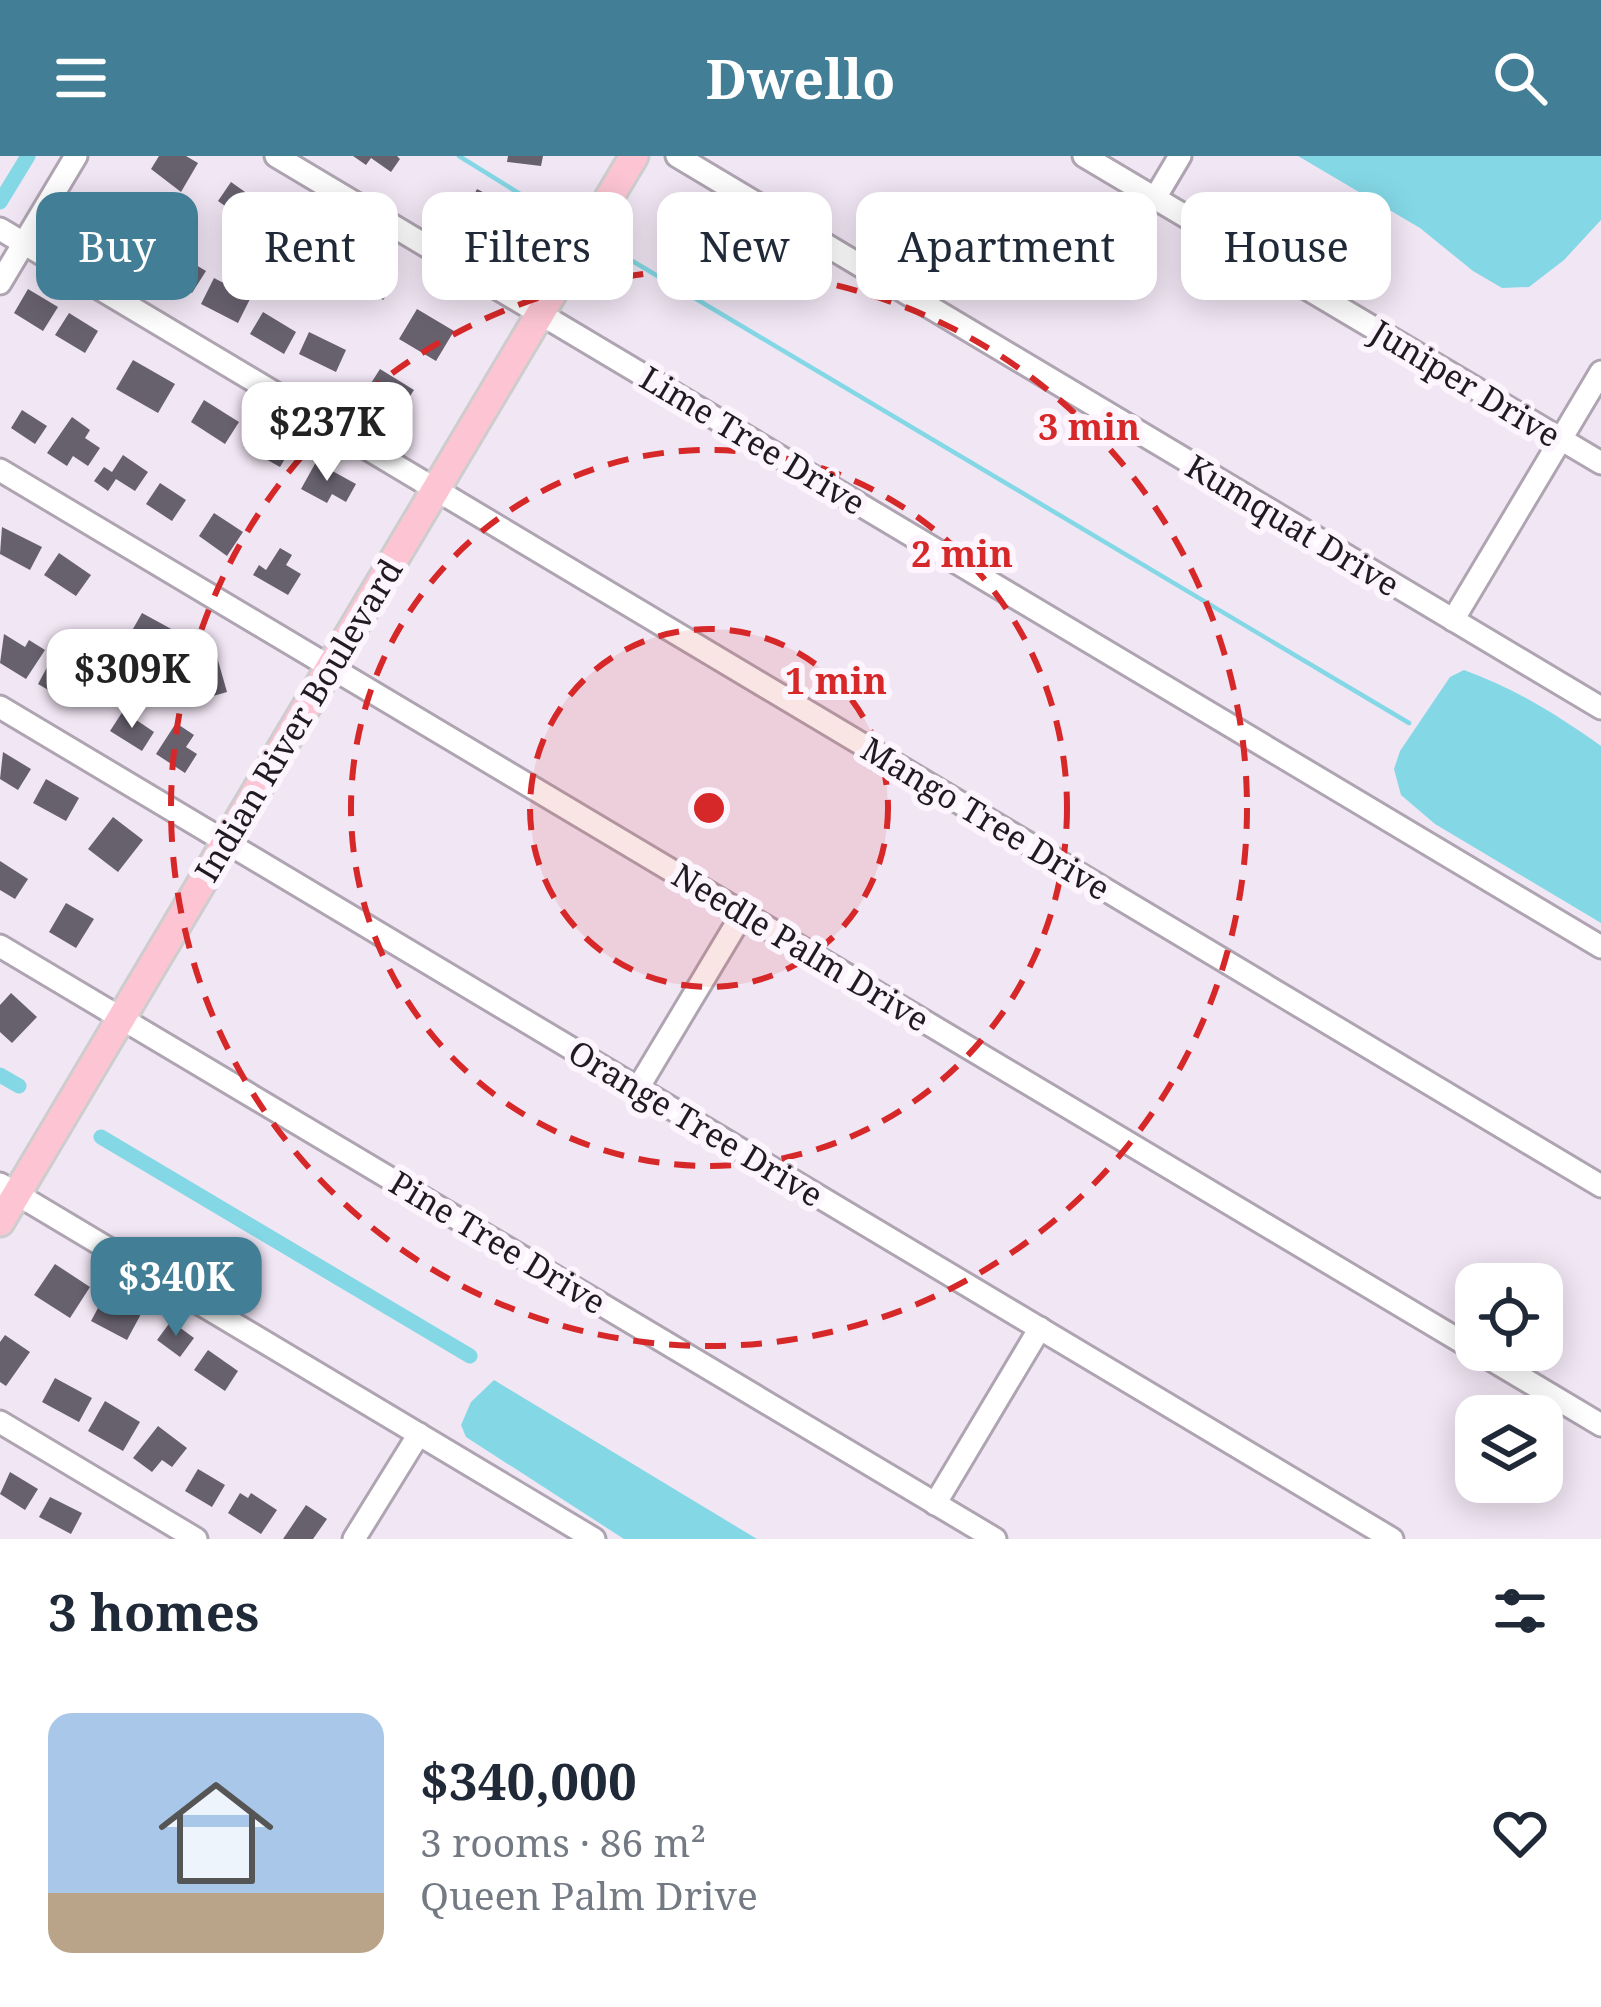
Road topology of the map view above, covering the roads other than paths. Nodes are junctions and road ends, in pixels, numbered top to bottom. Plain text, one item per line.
1 (76, 156) edge
2 (276, 156) edge
3 (634, 156) edge
4 (677, 156) edge
5 (1084, 156) edge
6 (1180, 156) edge
7 (1145, 192) edge
8 (1157, 195) edge
9 (1157, 199) edge
10 (0, 229) edge
11 (24, 243) junction
12 (0, 283) edge
13 (541, 313) junction
14 (1601, 372) edge
15 (1562, 440) junction
16 (1601, 463) edge
17 (0, 470) edge
18 (435, 489) junction
19 (1453, 620) junction
20 (330, 666) junction
21 (0, 707) edge
22 (1601, 708) edge
23 (226, 842) junction
24 (743, 913) junction
25 (0, 946) edge
26 (1601, 947) edge
27 (122, 1017) junction
28 (638, 1088) junction
29 (1601, 1186) edge
30 (8, 1189) edge
31 (0, 1222) edge
32 (1040, 1328) junction
33 (0, 1422) edge
34 (1601, 1425) edge
35 (419, 1434) junction
36 (935, 1504) junction
37 (196, 1539) edge
38 (354, 1539) edge
39 (594, 1539) edge
40 (995, 1539) edge
41 (1392, 1539) edge

1 - 11 street
2 - 13 street, Lime Tree Drive
3 - 13 main road, Indian River Boulevard
4 - 19 street, Kumquat Drive
5 - 7 street, Juniper Drive
6 - 8 street
9 - 15 street, Juniper Drive
10 - 11 street, Mango Tree Drive
11 - 12 street
11 - 18 street, Mango Tree Drive
13 - 18 main road, Indian River Boulevard
13 - 26 street, Lime Tree Drive
14 - 15 street
15 - 16 street, Juniper Drive
15 - 19 street
17 - 20 street, Needle Palm Drive
18 - 20 main road, Indian River Boulevard
18 - 29 street, Mango Tree Drive
19 - 22 street, Kumquat Drive
20 - 23 main road, Indian River Boulevard
20 - 24 street, Needle Palm Drive
21 - 23 street, Orange Tree Drive
23 - 27 main road, Indian River Boulevard
23 - 28 street, Orange Tree Drive
24 - 28 street
24 - 34 street, Needle Palm Drive
25 - 27 street, Pine Tree Drive
27 - 30 main road, Indian River Boulevard
27 - 36 street, Pine Tree Drive
28 - 32 street, Orange Tree Drive
30 - 31 main road, Indian River Boulevard
30 - 35 street
32 - 36 street
32 - 41 street, Orange Tree Drive
33 - 37 street
35 - 38 street
35 - 39 street
36 - 40 street, Pine Tree Drive

